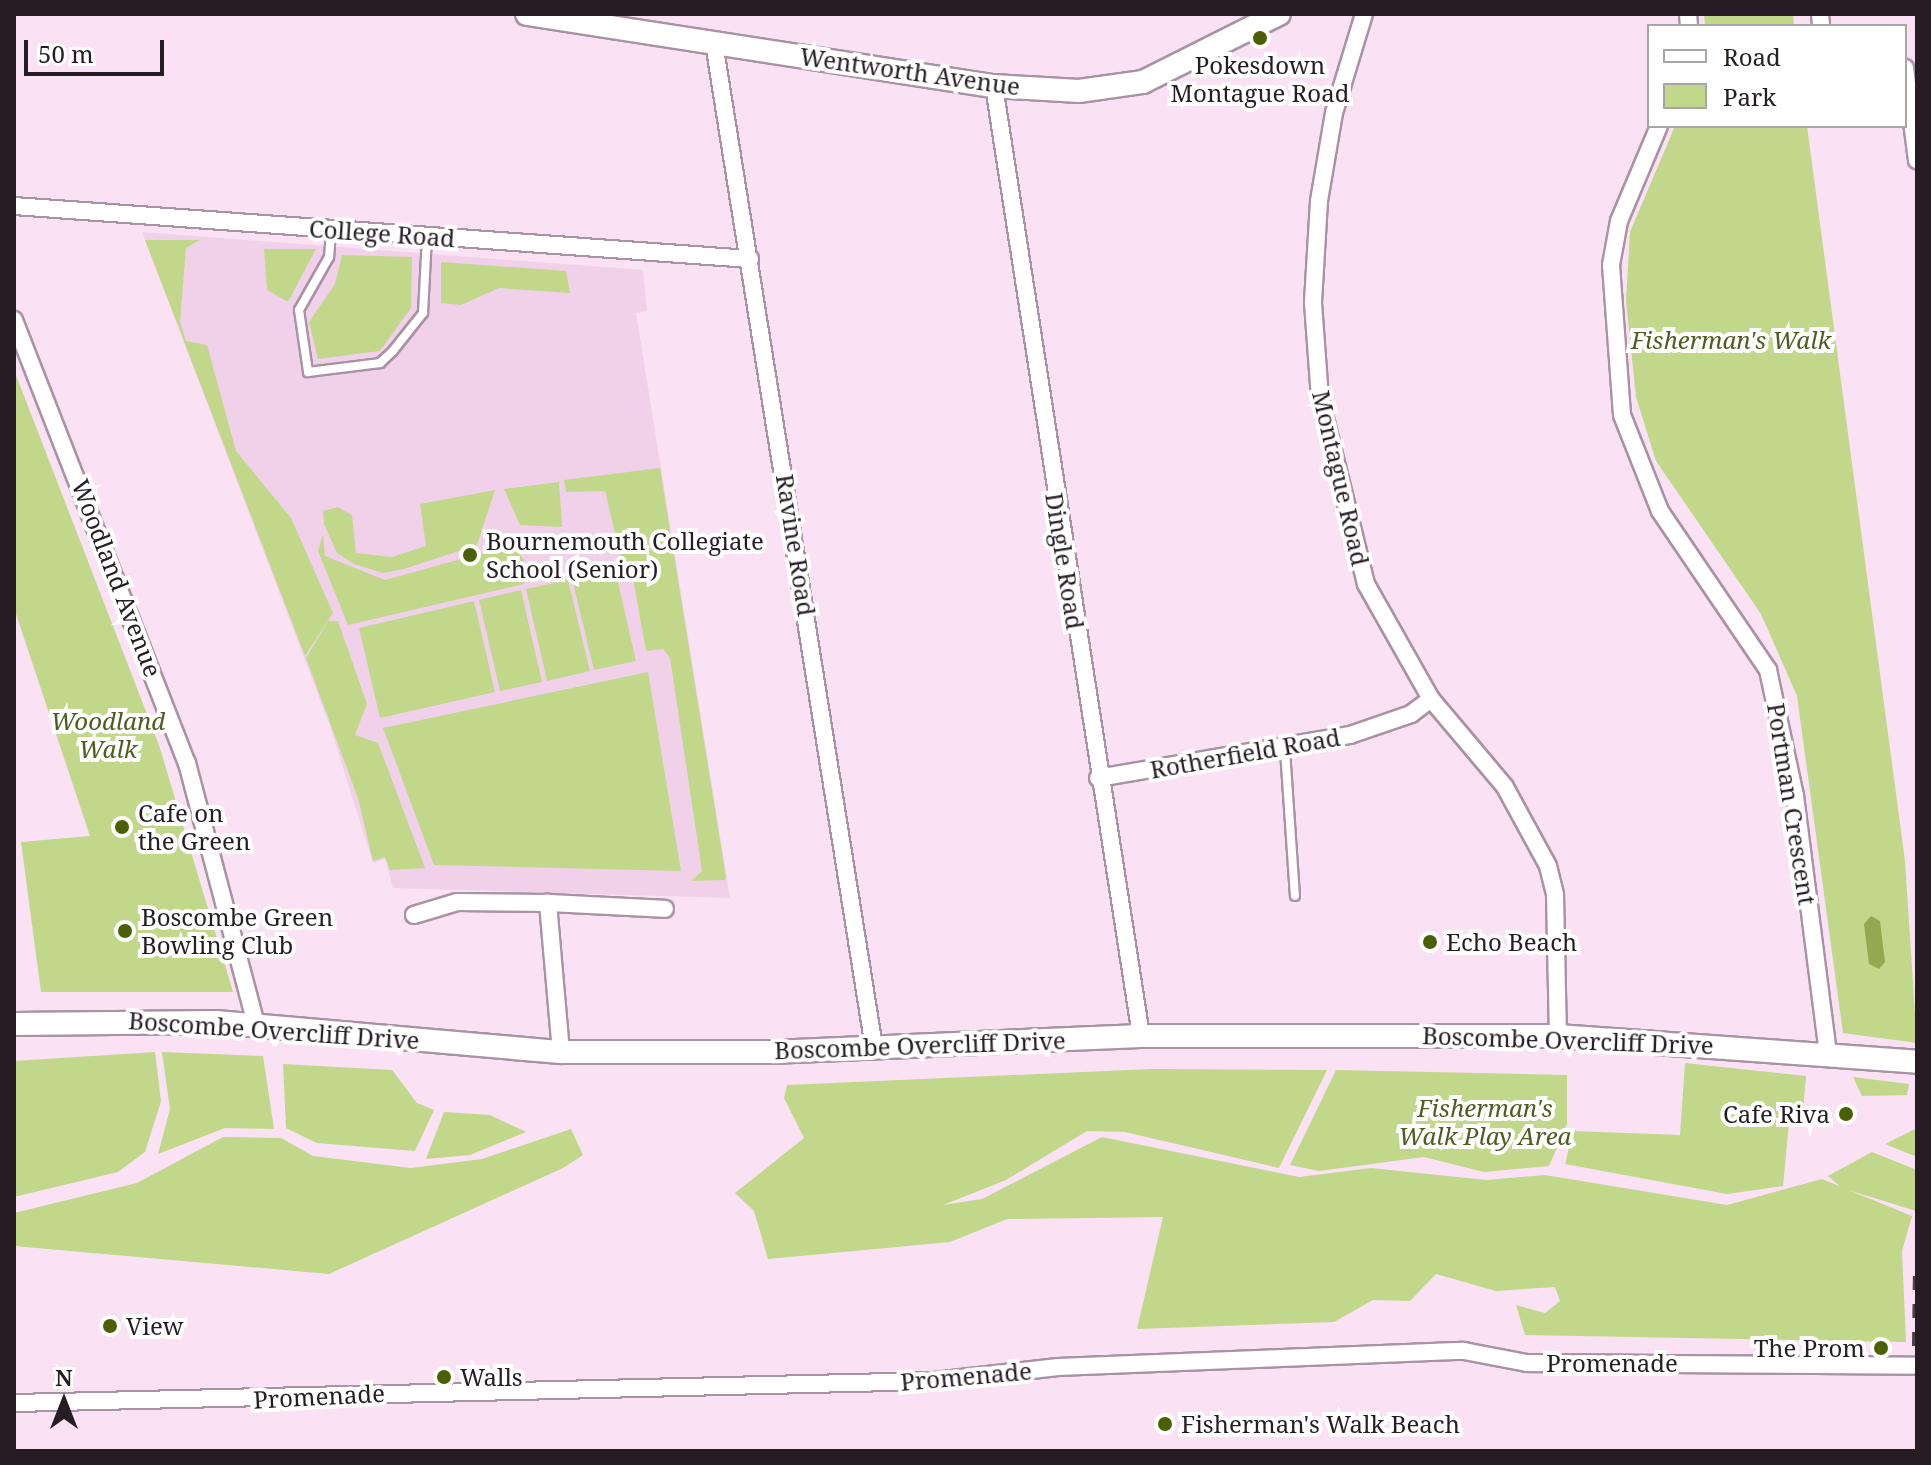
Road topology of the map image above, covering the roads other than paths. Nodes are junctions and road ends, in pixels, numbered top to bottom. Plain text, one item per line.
1 (527, 14) edge
2 (1279, 14) edge
3 (1364, 14) edge
4 (714, 43) junction
5 (1907, 83) edge
6 (994, 86) junction
7 (1658, 128) edge
8 (1917, 160) edge
9 (14, 206) edge
10 (331, 230) junction
11 (427, 237) junction
12 (750, 259) junction
13 (14, 320) edge
14 (1431, 699) junction
15 (1285, 750) junction
16 (1098, 778) junction
17 (1295, 896) dead end
18 (548, 903) junction
19 (665, 909) dead end
20 (414, 915) dead end
21 (14, 1024) edge
22 (256, 1025) junction
23 (1141, 1036) junction
24 (1558, 1036) junction
25 (874, 1048) junction
26 (561, 1052) junction
27 (1828, 1054) junction
28 (1917, 1062) edge
29 (1916, 1363) edge
30 (14, 1403) edge

1 - 4 street, Wentworth Avenue
2 - 6 street, Wentworth Avenue
3 - 14 street, Montague Road
4 - 6 street, Wentworth Avenue
4 - 12 street, Ravine Road
5 - 8 street
6 - 16 street, Dingle Road
7 - 27 street, Portman Crescent
9 - 10 street, College Road
10 - 11 street, College Road
10 - 11 lane
11 - 12 street, College Road
12 - 25 street, Ravine Road
13 - 22 street, Woodland Avenue
14 - 15 street, Rotherfield Road
14 - 24 street, Montague Road
15 - 16 street, Rotherfield Road
15 - 17 lane
16 - 23 street, Dingle Road
18 - 19 street
18 - 20 street
18 - 26 street
21 - 22 street, Boscombe Overcliff Drive
22 - 26 street, Boscombe Overcliff Drive
23 - 24 street, Boscombe Overcliff Drive
23 - 25 street, Boscombe Overcliff Drive
24 - 27 street, Boscombe Overcliff Drive
25 - 26 street, Boscombe Overcliff Drive
27 - 28 street, Boscombe Overcliff Drive
29 - 30 street, Promenade

